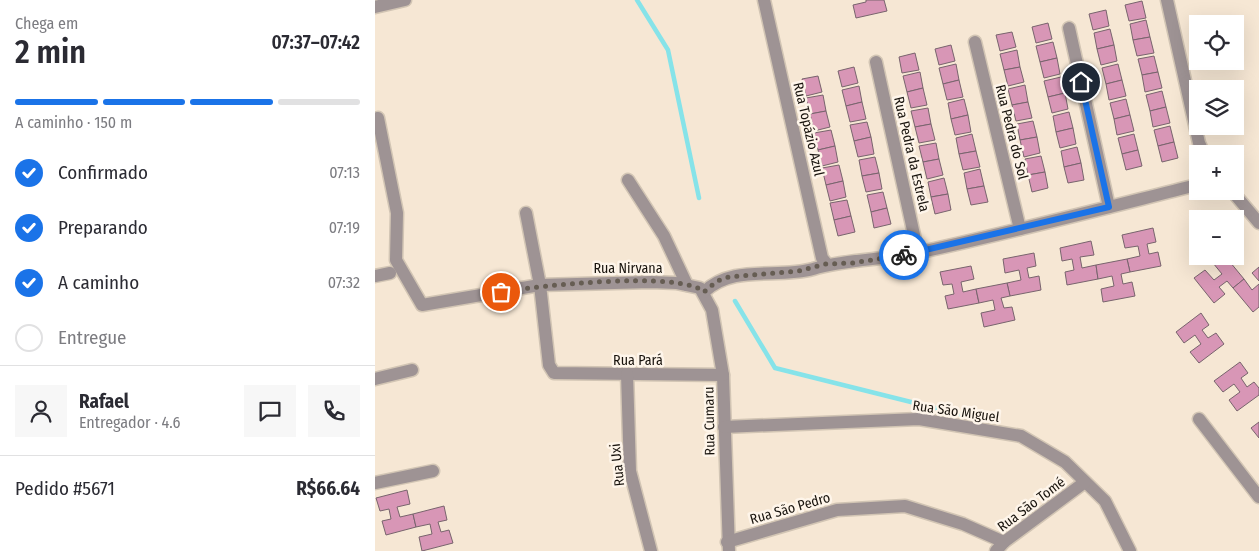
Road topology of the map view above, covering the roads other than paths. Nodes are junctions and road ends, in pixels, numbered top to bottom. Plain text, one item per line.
1 (405, 0) edge
2 (764, 0) edge
3 (1167, 0) edge
4 (375, 7) edge
5 (1069, 28) dead end
6 (975, 42) dead end
7 (876, 62) dead end
8 (378, 118) dead end
9 (1200, 145) edge
10 (628, 180) dead end
11 (1189, 187) edge
12 (1240, 200) edge
13 (1109, 207) junction
14 (526, 213) dead end
15 (1259, 223) edge
16 (1020, 229) junction
17 (918, 253) junction
18 (826, 264) junction
19 (390, 273) dead end
20 (375, 276) edge
21 (540, 285) junction
22 (687, 285) junction
23 (704, 292) junction
24 (412, 370) dead end
25 (627, 374) junction
26 (723, 376) junction
27 (375, 379) edge
28 (1199, 419) dead end
29 (724, 427) junction
30 (433, 470) dead end
31 (1085, 482) junction
32 (375, 483) edge
33 (1259, 497) edge
34 (728, 546) edge
35 (1000, 547) edge
36 (651, 551) edge
37 (1130, 551) edge

1 - 4 street
2 - 18 street, Rua Topázio Azul
3 - 9 street
5 - 13 street
6 - 16 street, Rua Pedra do Sol
7 - 17 street, Rua Pedra da Estrela
8 - 21 street, Rua Nirvana
10 - 22 street
11 - 13 street
12 - 15 street
13 - 16 street
14 - 21 street
16 - 17 street
17 - 18 street
18 - 23 street
19 - 20 street
21 - 22 street, Rua Nirvana
21 - 25 street, Rua Pará
22 - 23 street, Rua Nirvana
23 - 26 street, Rua Cumaru
24 - 27 street
25 - 26 street, Rua Pará
25 - 36 street, Rua Uxi
26 - 29 street, Rua Cumaru
28 - 33 street
29 - 31 street, Rua São Miguel
29 - 34 street, Rua Cumaru
30 - 32 street
31 - 35 street, Rua São Tomé
31 - 37 street, Rua São Miguel
34 - 35 street, Rua São Pedro

